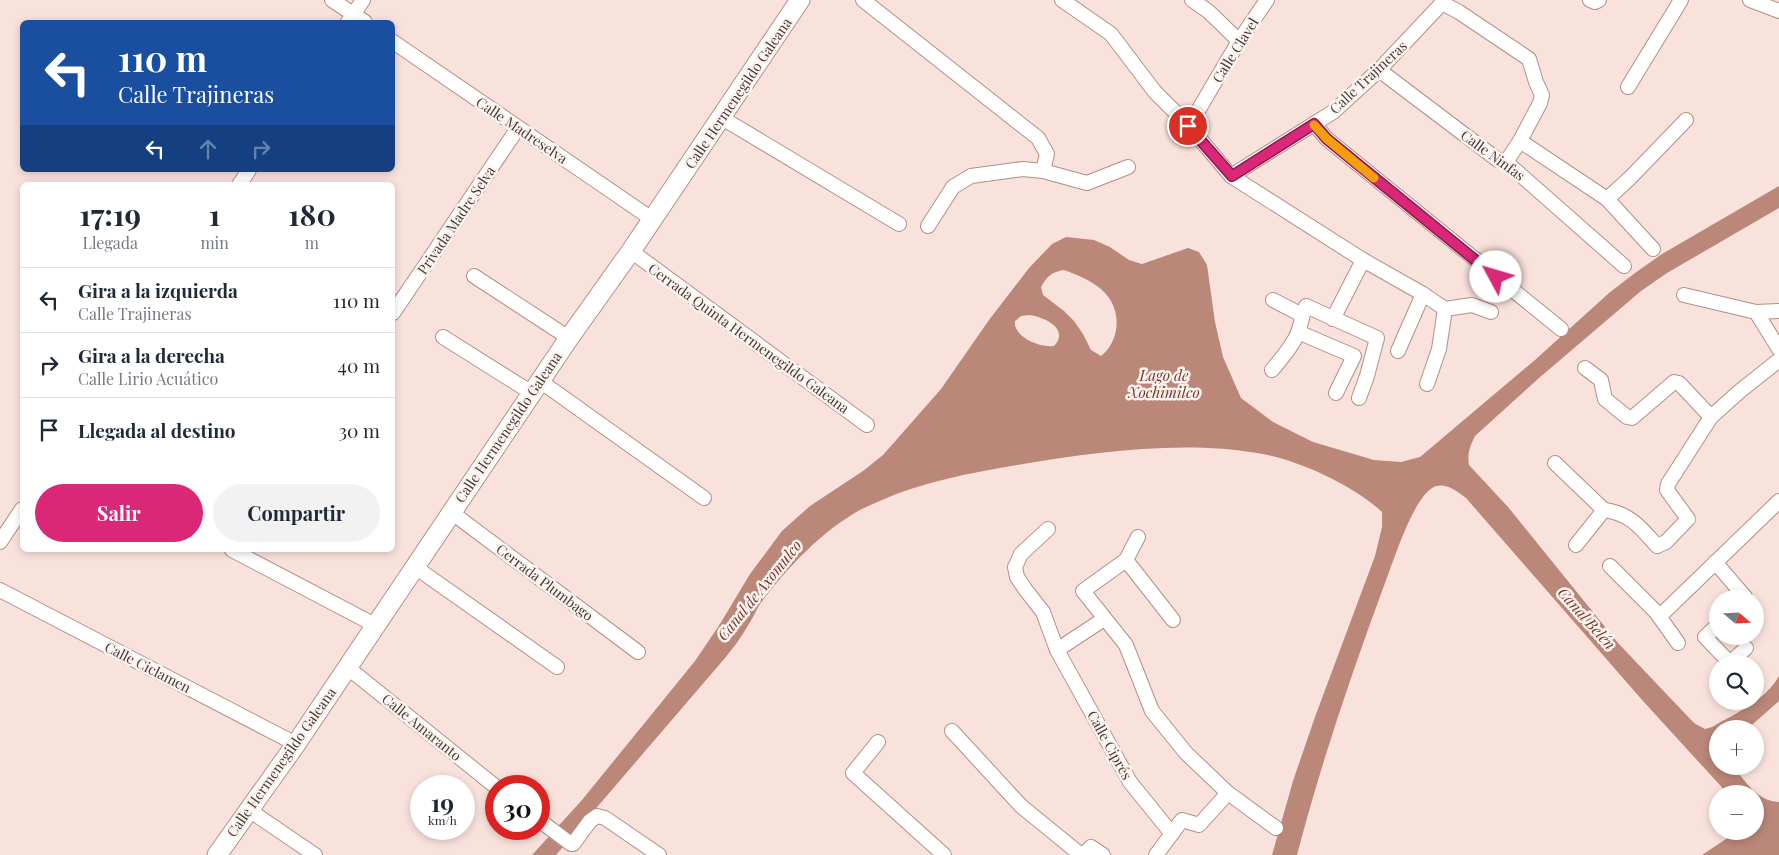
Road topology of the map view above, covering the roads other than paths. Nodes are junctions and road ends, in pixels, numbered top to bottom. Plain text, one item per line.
1 (332, 0) edge
2 (364, 0) edge
3 (800, 0) edge
4 (863, 0) edge
5 (1062, 0) edge
6 (1192, 0) edge
7 (1590, 0) edge
8 (1599, 0) edge
9 (1681, 0) edge
10 (1750, 0) edge
11 (1265, 1) edge
12 (1444, 2) edge
13 (1779, 11) edge
14 (355, 20) edge
15 (1239, 41) junction
16 (395, 43) edge
17 (1379, 70) junction
18 (1628, 87) dead end
19 (722, 118) junction
20 (1686, 120) dead end
21 (1314, 124) junction
22 (1188, 126) junction
23 (518, 128) junction
24 (1520, 141) junction
25 (1506, 162) junction
26 (1128, 167) dead end
27 (1043, 171) junction
28 (1232, 176) junction
29 (1607, 200) junction
30 (652, 219) junction
31 (899, 224) dead end
32 (928, 226) dead end
33 (1653, 250) dead end
34 (631, 251) junction
35 (1363, 260) junction
36 (1624, 266) dead end
37 (474, 276) dead end
38 (1423, 294) junction
39 (1684, 295) dead end
40 (1273, 300) dead end
41 (1445, 309) junction
42 (395, 310) edge
43 (1779, 311) edge
44 (1491, 312) dead end
45 (1756, 312) junction
46 (1302, 315) junction
47 (1333, 318) junction
48 (1561, 329) dead end
49 (1298, 332) junction
50 (443, 337) dead end
51 (568, 338) junction
52 (1779, 349) edge
53 (1398, 351) dead end
54 (1779, 360) edge
55 (1585, 368) dead end
56 (1272, 370) dead end
57 (1427, 384) dead end
58 (536, 387) junction
59 (1336, 393) dead end
60 (1359, 398) dead end
61 (1711, 417) junction
62 (867, 425) dead end
63 (1555, 462) dead end
64 (704, 498) dead end
65 (1779, 501) edge
66 (1604, 510) junction
67 (20, 512) edge
68 (451, 512) junction
69 (1048, 529) dead end
70 (1138, 537) dead end
71 (0, 542) edge
72 (1576, 545) dead end
73 (236, 552) edge
74 (1126, 560) junction
75 (1714, 562) junction
76 (1610, 566) dead end
77 (414, 567) junction
78 (0, 590) edge
79 (1739, 590) edge
80 (1660, 616) junction
81 (1104, 619) junction
82 (1173, 620) dead end
83 (376, 625) junction
84 (1678, 643) dead end
85 (1712, 645) edge
86 (1746, 648) dead end
87 (1057, 650) junction
88 (638, 652) dead end
89 (347, 667) junction
90 (558, 667) dead end
91 (952, 731) dead end
92 (878, 742) dead end
93 (296, 744) junction
94 (485, 777) edge
95 (1228, 794) junction
96 (249, 810) junction
97 (1276, 828) dead end
98 (550, 829) edge
99 (1172, 834) junction
100 (225, 852) edge
101 (315, 855) edge
102 (659, 855) edge
103 (944, 855) edge
104 (1082, 855) edge
105 (1103, 855) edge
106 (1156, 855) edge

1 - 14 street
2 - 14 street
3 - 19 street, Calle Hermenegildo Galeana
4 - 27 street
5 - 22 street
6 - 15 street
7 - 8 street
9 - 18 street
10 - 13 street
11 - 15 street, Calle Clavel
12 - 17 street, Calle Trajineras
12 - 24 street
15 - 22 street, Calle Clavel
16 - 23 street, Calle Madreselva
17 - 21 street, Calle Trajineras
17 - 25 street, Calle Ninfas
19 - 30 street, Calle Hermenegildo Galeana
19 - 31 street
20 - 29 street
21 - 28 street, Calle Trajineras
21 - 48 street
22 - 28 street
23 - 30 street, Calle Madreselva
23 - 42 street, Privada Madre Selva
24 - 25 street
24 - 29 street
25 - 36 street, Calle Ninfas
26 - 27 street
27 - 32 street
28 - 35 street
29 - 33 street
30 - 34 street, Calle Hermenegildo Galeana
34 - 51 street, Calle Hermenegildo Galeana
34 - 62 street, Cerrada Quinta Hermenegildo Galeana
35 - 38 street
35 - 47 street
37 - 51 street
38 - 41 street
38 - 53 street
39 - 45 street
40 - 46 street
41 - 44 street
41 - 57 street
43 - 45 street
45 - 52 street
46 - 47 street
46 - 49 street
47 - 60 street
49 - 56 street
49 - 59 street
50 - 58 street
51 - 58 street, Calle Hermenegildo Galeana
54 - 61 street
55 - 61 street
58 - 64 street
58 - 68 street, Calle Hermenegildo Galeana
61 - 66 street
63 - 66 street
65 - 75 street
66 - 72 street
67 - 71 street
68 - 77 street, Calle Hermenegildo Galeana
68 - 88 street, Cerrada Plumbago
69 - 87 street, Calle Ciprés
70 - 74 street
73 - 83 street
74 - 81 street
74 - 82 street
75 - 79 street
75 - 80 street
76 - 80 street
77 - 83 street, Calle Hermenegildo Galeana
77 - 90 street
78 - 93 street, Calle Ciclamen
80 - 84 street
81 - 87 street
81 - 95 street
83 - 89 street, Calle Hermenegildo Galeana
85 - 86 street
87 - 99 street, Calle Ciprés
89 - 93 street, Calle Hermenegildo Galeana
89 - 94 street, Calle Amaranto
91 - 104 street
92 - 103 street
93 - 96 street, Calle Hermenegildo Galeana
95 - 97 street
95 - 99 street
96 - 100 street, Calle Hermenegildo Galeana
96 - 101 street
98 - 102 street
99 - 106 street
104 - 105 street

